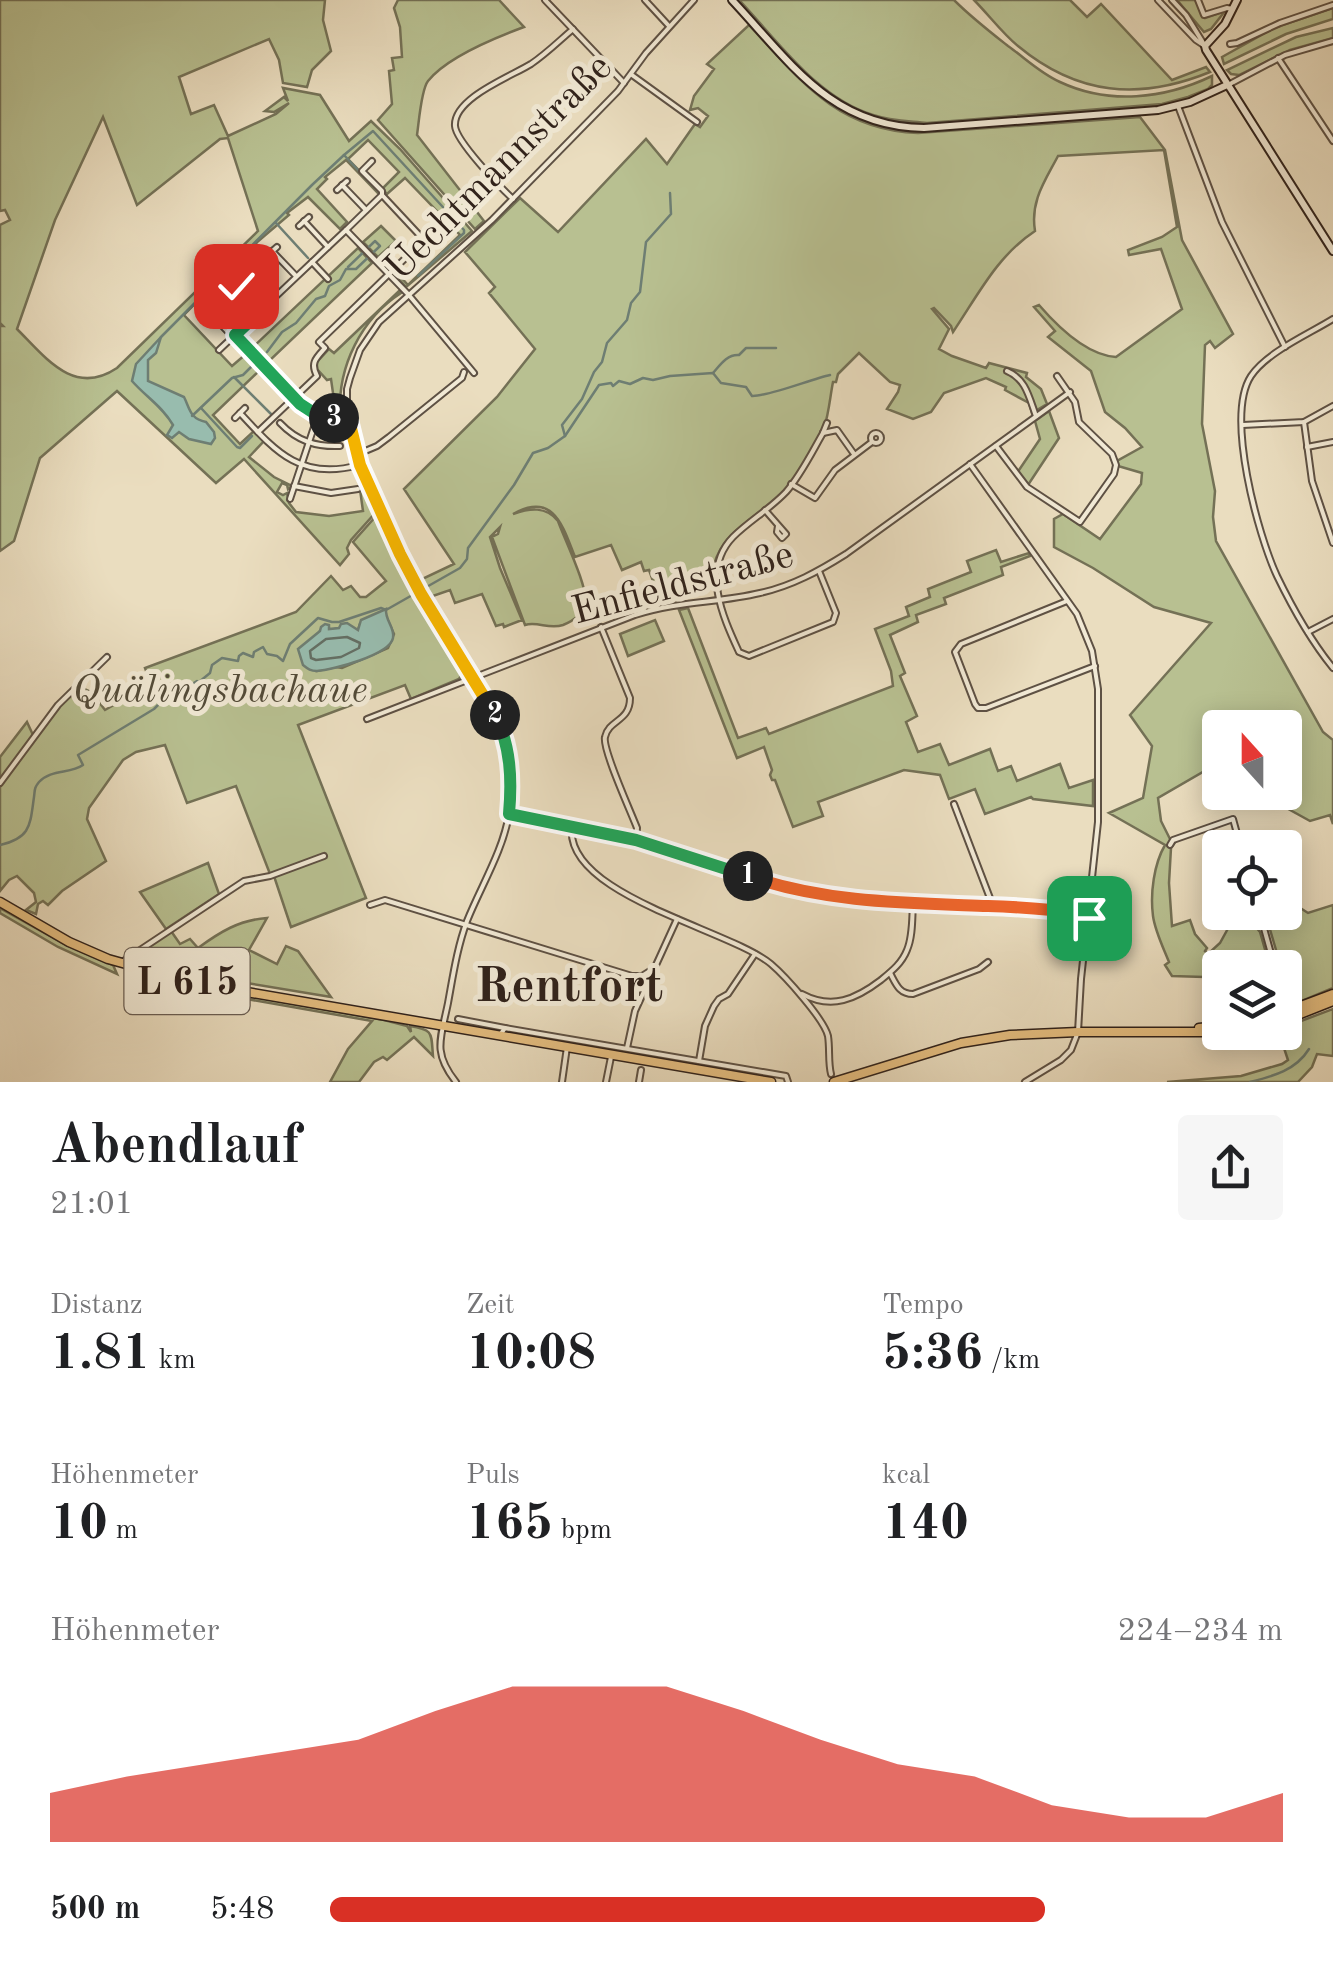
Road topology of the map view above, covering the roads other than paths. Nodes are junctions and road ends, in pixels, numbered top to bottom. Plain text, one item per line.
1 (546, 0) edge
2 (645, 0) edge
3 (694, 0) edge
4 (732, 0) edge
5 (1158, 0) edge
6 (1172, 0) edge
7 (1198, 0) edge
8 (1237, 0) edge
9 (1333, 5) edge
10 (1233, 9) junction
11 (669, 26) junction
12 (573, 29) junction
13 (1333, 40) edge
14 (1230, 44) dead end
15 (1205, 46) junction
16 (1278, 58) junction
17 (631, 74) junction
18 (1225, 82) junction
19 (624, 84) junction
20 (1180, 109) junction
21 (697, 122) dead end
22 (1333, 141) edge
23 (372, 161) dead end
24 (342, 186) dead end
25 (382, 196) junction
26 (512, 199) junction
27 (366, 210) junction
28 (304, 221) dead end
29 (441, 228) dead end
30 (346, 230) junction
31 (424, 240) junction
32 (328, 246) junction
33 (272, 251) dead end
34 (1333, 251) edge
35 (312, 262) junction
36 (390, 274) junction
37 (296, 276) junction
38 (328, 279) dead end
39 (241, 281) dead end
40 (408, 294) junction
41 (265, 307) junction
42 (210, 312) dead end
43 (1333, 320) edge
44 (234, 336) junction
45 (1285, 348) junction
46 (219, 350) dead end
47 (1007, 371) dead end
48 (464, 372) dead end
49 (474, 372) dead end
50 (1058, 376) dead end
51 (1070, 392) junction
52 (294, 398) junction
53 (1333, 406) edge
54 (348, 416) junction
55 (1036, 416) junction
56 (320, 417) junction
57 (235, 418) dead end
58 (1304, 422) junction
59 (280, 423) dead end
60 (1242, 423) junction
61 (827, 424) dead end
62 (258, 432) junction
63 (823, 434) junction
64 (872, 442) dead end
65 (1333, 442) edge
66 (309, 443) junction
67 (340, 446) dead end
68 (996, 446) junction
69 (1307, 446) junction
70 (356, 454) junction
71 (854, 454) junction
72 (970, 464) junction
73 (302, 465) junction
74 (360, 465) junction
75 (791, 484) junction
76 (294, 486) junction
77 (358, 490) dead end
78 (290, 499) dead end
79 (765, 510) junction
80 (778, 526) dead end
81 (1333, 544) edge
82 (819, 571) junction
83 (718, 598) junction
84 (1069, 600) junction
85 (1333, 618) edge
86 (601, 627) junction
87 (1308, 632) junction
88 (107, 657) dead end
89 (1095, 666) junction
90 (1333, 668) edge
91 (473, 678) junction
92 (367, 719) dead end
93 (0, 783) edge
94 (954, 804) dead end
95 (509, 814) junction
96 (572, 826) junction
97 (1236, 830) edge
98 (636, 840) junction
99 (1170, 846) dead end
100 (324, 856) dead end
101 (0, 902) edge
102 (913, 902) junction
103 (370, 905) dead end
104 (993, 906) junction
105 (1089, 914) junction
106 (676, 920) junction
107 (466, 925) junction
108 (755, 954) junction
109 (988, 962) dead end
110 (120, 963) junction
111 (653, 970) junction
112 (890, 973) junction
113 (798, 992) junction
114 (1333, 997) edge
115 (1302, 1008) edge
116 (458, 1019) dead end
117 (443, 1025) junction
118 (1202, 1030) edge
119 (502, 1031) junction
120 (1078, 1032) junction
121 (567, 1047) junction
122 (627, 1048) junction
123 (611, 1054) junction
124 (699, 1061) junction
125 (641, 1070) dead end
126 (832, 1078) edge
127 (456, 1082) edge
128 (562, 1082) edge
129 (606, 1082) edge
130 (639, 1082) edge
131 (772, 1082) edge
132 (788, 1082) edge
133 (1025, 1082) edge

1 - 12 street
2 - 11 street
3 - 11 street, Uechtmannstraße
4 - 20 main road
5 - 15 street
6 - 15 street
7 - 10 street
8 - 10 main road
9 - 14 street
10 - 15 main road
11 - 17 street, Uechtmannstraße
12 - 19 street
12 - 26 street
13 - 16 street
15 - 18 main road
16 - 18 street
16 - 22 street
17 - 19 street, Uechtmannstraße
17 - 21 street
18 - 20 main road
18 - 34 main road
19 - 26 street, Uechtmannstraße
20 - 45 street
23 - 25 street
24 - 27 street
25 - 27 street
25 - 31 street
26 - 40 street, Uechtmannstraße
27 - 30 street
28 - 32 street
29 - 31 street
30 - 32 street
30 - 36 street
31 - 36 street
32 - 35 street
33 - 37 street
35 - 37 street
35 - 38 street
36 - 40 street
36 - 52 street
37 - 41 street
39 - 41 street
40 - 49 street
40 - 54 street, Uechtmannstraße
41 - 44 street
42 - 44 street
43 - 45 street
44 - 46 street
44 - 52 street
45 - 60 street
47 - 55 street
48 - 70 street
50 - 51 street
51 - 55 street, Enfieldstraße
51 - 68 street
52 - 56 street
52 - 62 street
53 - 58 street
54 - 56 street
54 - 70 street
55 - 68 street, Enfieldstraße
56 - 66 street
57 - 62 street
58 - 60 street
58 - 69 street
59 - 66 street
60 - 87 street
61 - 63 street
62 - 73 street
63 - 71 street
63 - 75 street
64 - 71 street
65 - 69 street
66 - 67 street
66 - 73 street
68 - 72 street, Enfieldstraße
69 - 81 street
70 - 74 street
71 - 75 street
72 - 82 street, Enfieldstraße
72 - 84 street
73 - 74 street
73 - 76 street
74 - 91 street
75 - 79 street
76 - 77 street
76 - 78 street
79 - 80 street
79 - 83 street
82 - 83 street, Enfieldstraße
82 - 83 street
83 - 86 street, Enfieldstraße
84 - 89 street
84 - 89 street
85 - 87 street
86 - 91 street, Enfieldstraße
86 - 98 street
87 - 90 street
88 - 93 street
89 - 105 street
91 - 92 street, Enfieldstraße
91 - 95 street
94 - 104 street
95 - 96 street
95 - 107 street
96 - 98 street
96 - 106 street
97 - 99 street
98 - 102 street
100 - 110 street
101 - 110 main road, L 615
102 - 104 street
102 - 112 street
103 - 107 street
104 - 105 street
105 - 120 street
106 - 108 street
106 - 111 street
107 - 111 street
107 - 117 street
108 - 113 street
108 - 124 street
109 - 112 street
110 - 117 main road, L 615
111 - 122 street
112 - 113 street
113 - 126 street
114 - 115 main road
116 - 119 street
117 - 119 main road, L 615
117 - 127 street
118 - 120 main road
119 - 121 main road, L 615
119 - 122 street
120 - 126 main road
120 - 133 street
121 - 123 main road, L 615
121 - 128 street
122 - 124 street
123 - 129 street
123 - 131 main road, L 615
124 - 132 street
125 - 130 street

